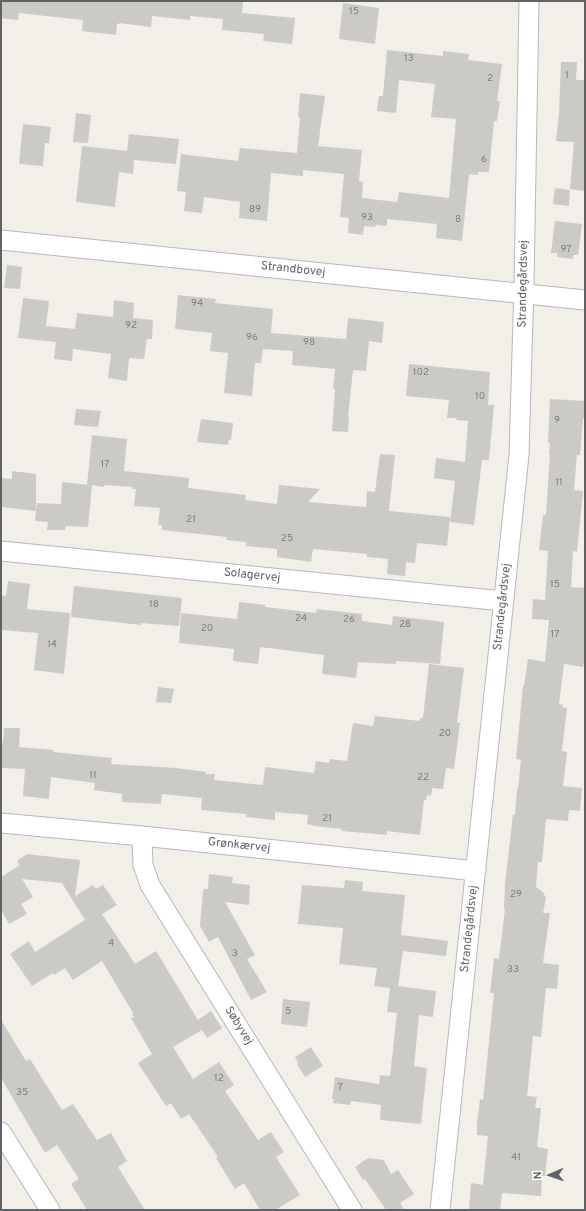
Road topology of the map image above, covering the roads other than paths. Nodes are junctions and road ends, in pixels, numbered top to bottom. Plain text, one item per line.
1 (529, 1) edge
2 (1, 240) edge
3 (524, 293) junction
4 (585, 300) edge
5 (1, 551) edge
6 (503, 601) junction
7 (1, 823) edge
8 (142, 836) junction
9 (476, 871) junction
10 (1, 1132) edge
11 (50, 1210) edge
12 (352, 1210) edge
13 (440, 1210) edge

1 - 3 street, Strandegårdsvej
2 - 3 street, Strandbovej
3 - 4 street, Strandbovej
3 - 6 street, Strandegårdsvej
5 - 6 street, Solagervej
6 - 9 street, Strandegårdsvej
7 - 8 street, Grønkærvej
8 - 9 street, Grønkærvej
8 - 12 street, Søbyvej
9 - 13 street, Strandegårdsvej
10 - 11 street

